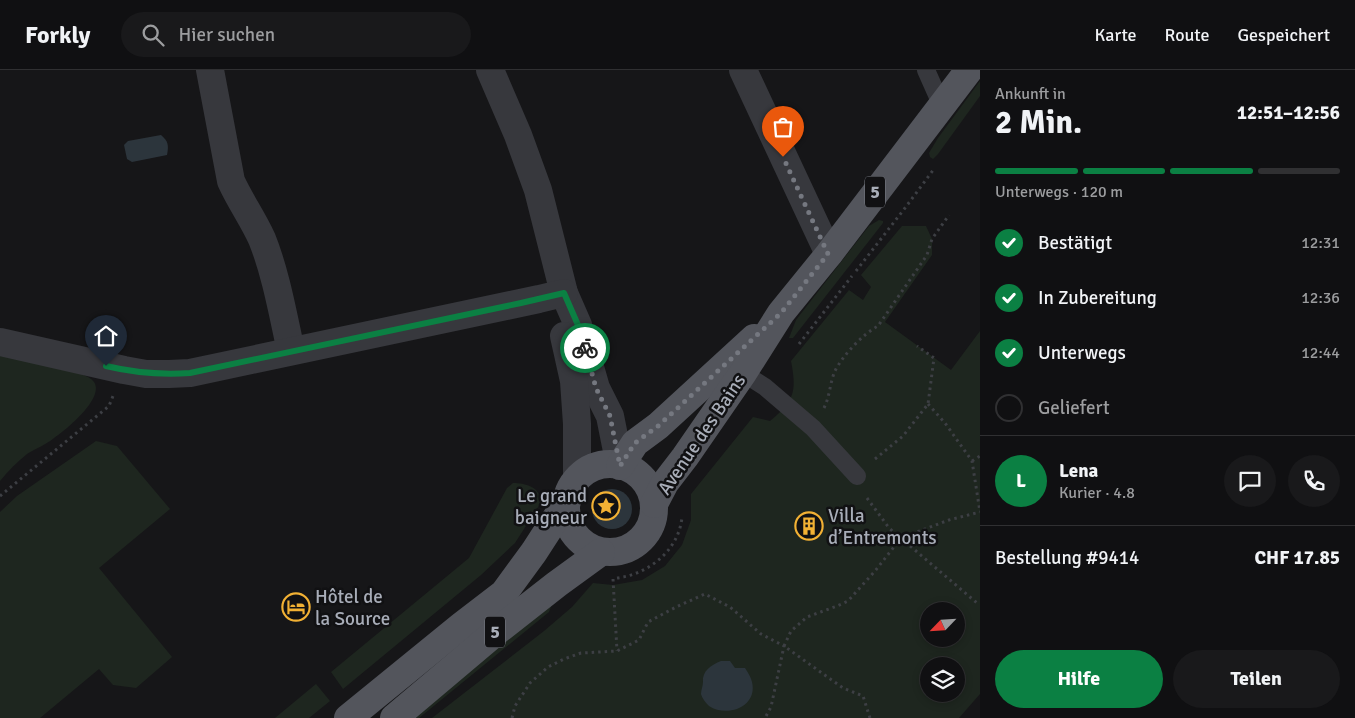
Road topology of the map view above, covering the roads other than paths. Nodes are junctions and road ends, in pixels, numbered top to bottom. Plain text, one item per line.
1 (210, 70) edge
2 (490, 70) edge
3 (743, 70) edge
4 (926, 70) edge
5 (969, 70) edge
6 (942, 106) junction
7 (828, 254) junction
8 (564, 293) junction
9 (781, 313) junction
10 (0, 342) edge
11 (291, 351) junction
12 (743, 372) junction
13 (620, 466) junction
14 (857, 476) road end
15 (572, 490) junction
16 (654, 504) junction
17 (601, 552) junction
18 (461, 626) junction
19 (348, 718) edge
20 (369, 718) edge
21 (394, 718) edge

1 - 11 street
2 - 8 street
3 - 7 street
4 - 6 lane
5 - 6 main road, Avenue des Bains / 5
6 - 7 main road, Avenue des Bains / 5
7 - 9 main road, Avenue des Bains / 5
8 - 11 street
8 - 13 street
8 - 15 street
9 - 12 main road, Avenue des Bains / 5
9 - 13 main road, Avenue des Bains / 5
10 - 11 street
12 - 14 lane
12 - 16 main road, Avenue des Bains / 5
13 - 15 main road
13 - 16 main road
15 - 17 main road
15 - 18 main road, 5
16 - 17 main road
17 - 21 main road, 5
18 - 19 main road, 5
18 - 20 street

